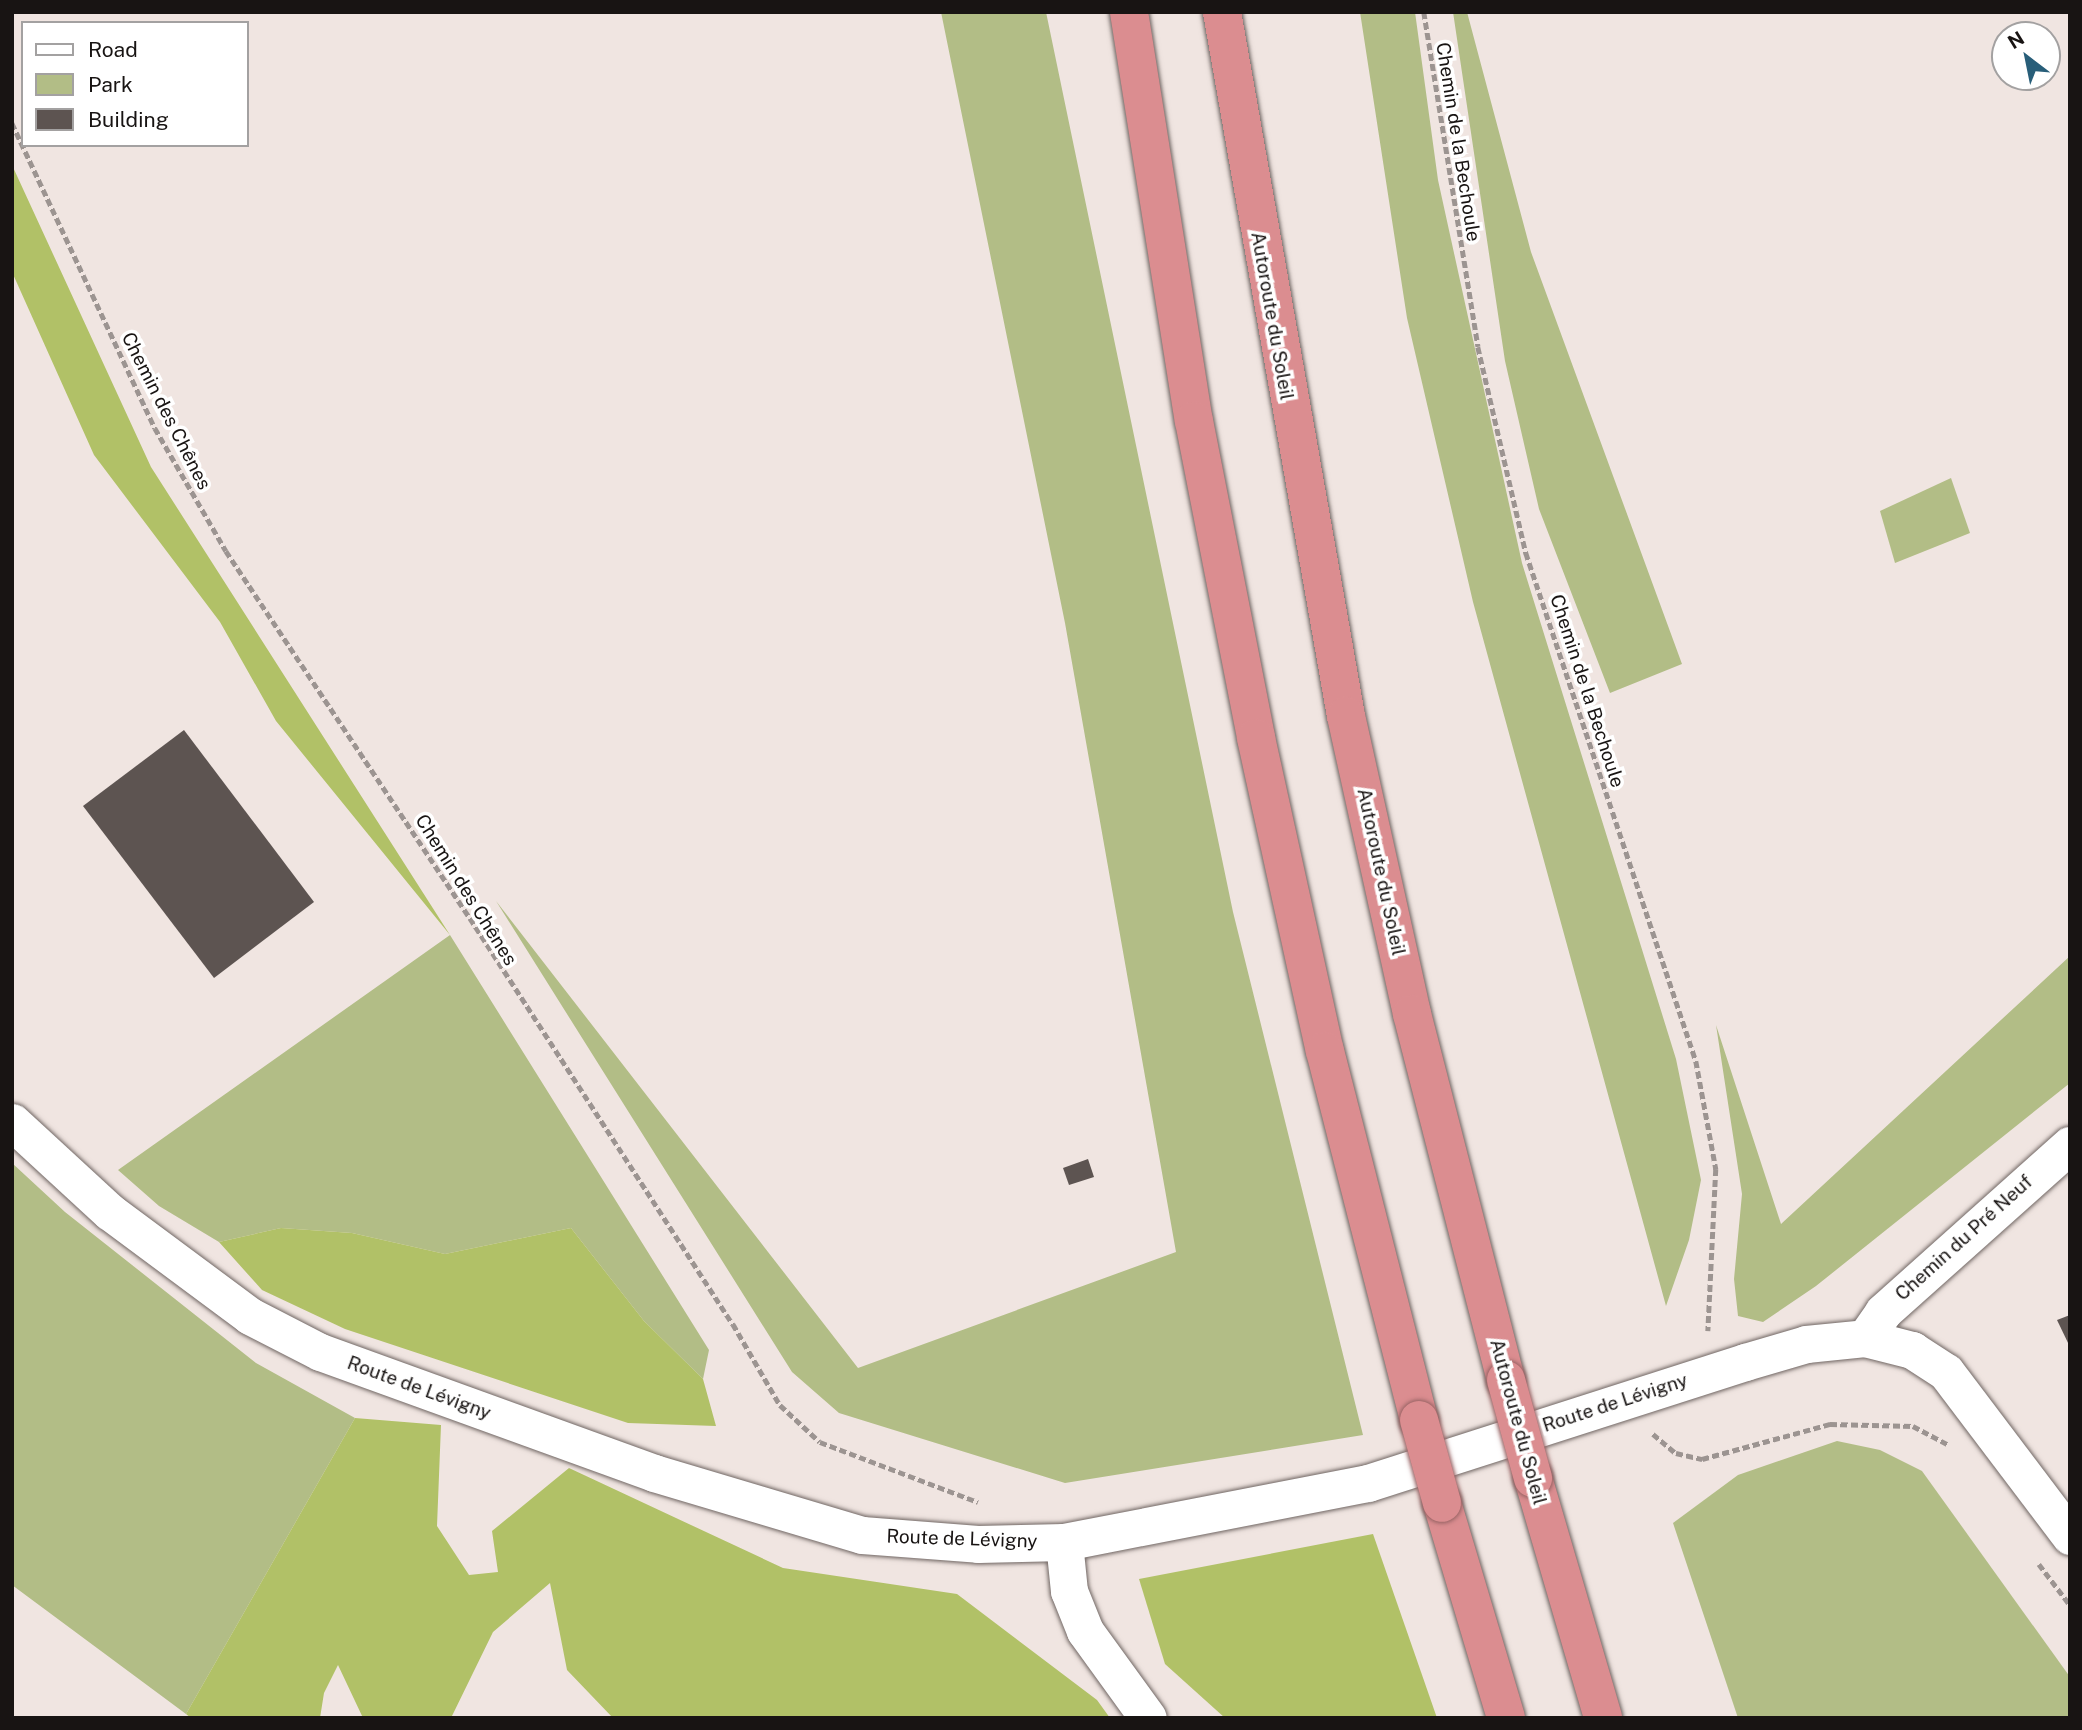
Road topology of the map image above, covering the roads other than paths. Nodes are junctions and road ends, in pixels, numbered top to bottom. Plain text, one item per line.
1 (1129, 12) edge
2 (1222, 12) edge
3 (12, 1122) edge
4 (2070, 1145) edge
5 (1865, 1338) junction
6 (2070, 1536) edge
7 (1048, 1543) junction
8 (1148, 1718) edge
9 (1506, 1718) edge
10 (1603, 1718) edge

1 - 9 highway, bridge
2 - 10 highway, Autoroute du Soleil, bridge
3 - 7 street, Route de Lévigny
4 - 5 street, Chemin du Pré Neuf
5 - 6 street, Route de Lévigny
5 - 7 street, Route de Lévigny
7 - 8 street

